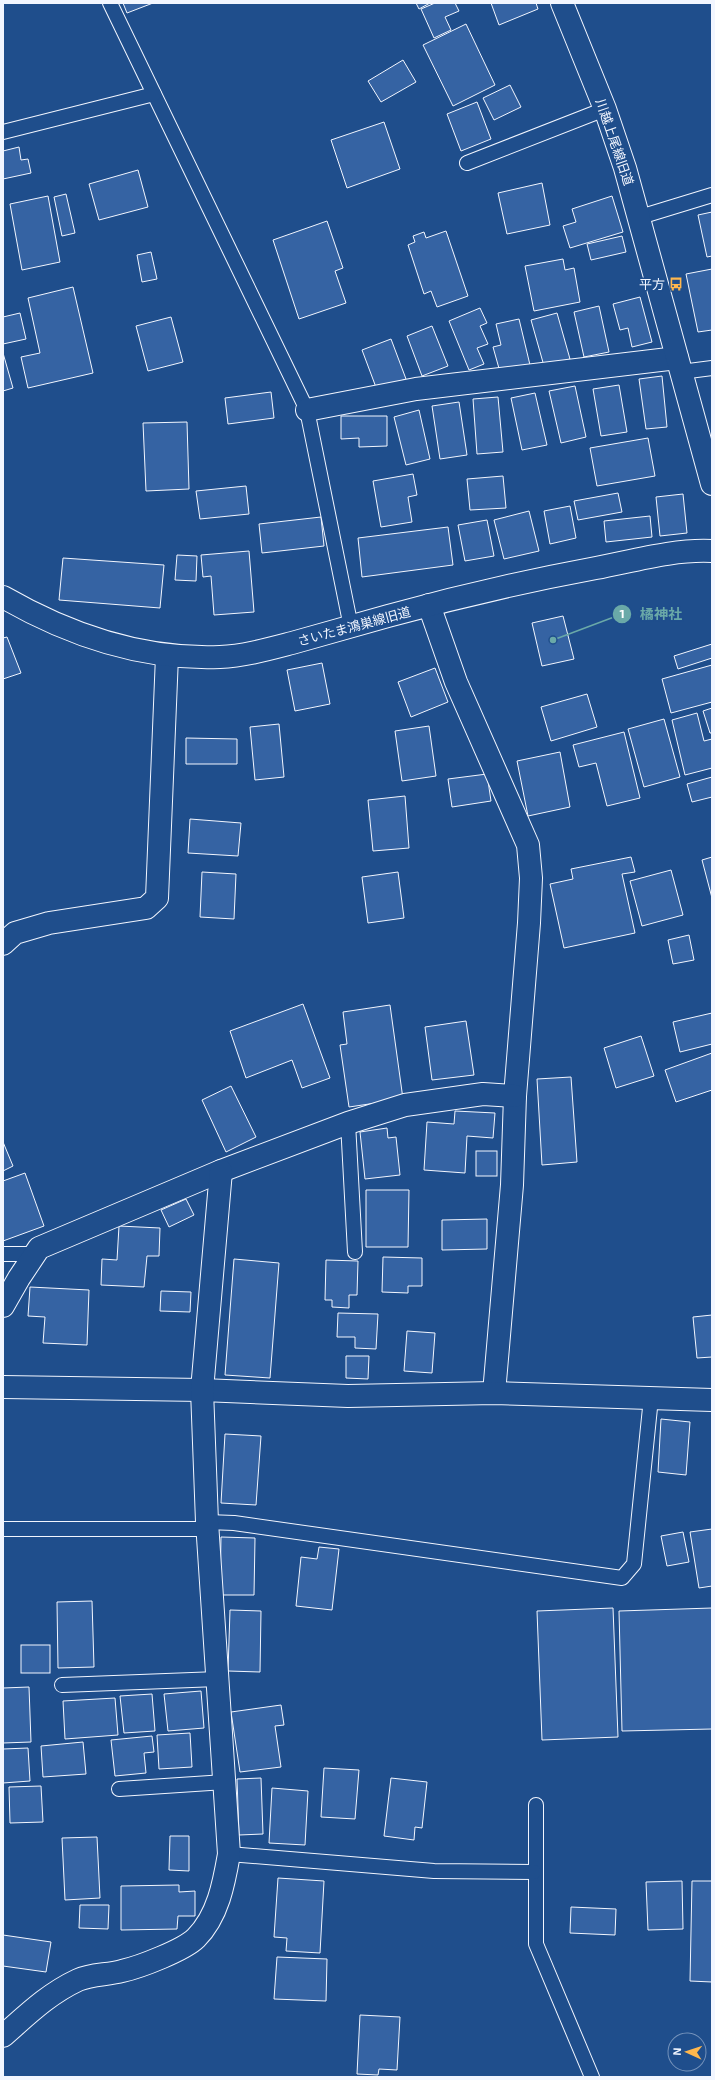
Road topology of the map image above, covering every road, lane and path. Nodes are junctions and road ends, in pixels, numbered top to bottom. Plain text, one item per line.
1 (110, 3) edge
2 (562, 3) edge
3 (154, 94) junction
4 (604, 109) junction
5 (3, 132) edge
6 (467, 163) dead end
7 (712, 195) edge
8 (640, 217) junction
9 (679, 365) junction
10 (712, 368) edge
11 (307, 410) junction
12 (712, 484) edge
13 (712, 551) edge
14 (3, 597) edge
15 (429, 605) junction
16 (351, 627) junction
17 (167, 656) junction
18 (3, 944) edge
19 (514, 1096) junction
20 (348, 1123) junction
21 (221, 1171) junction
22 (355, 1252) dead end
23 (3, 1254) edge
24 (34, 1254) junction
25 (3, 1306) edge
26 (3, 1387) edge
27 (202, 1390) junction
28 (494, 1393) junction
29 (651, 1398) junction
30 (712, 1400) edge
31 (208, 1526) junction
32 (3, 1529) edge
33 (218, 1679) junction
34 (62, 1684) dead end
35 (225, 1782) junction
36 (118, 1789) dead end
37 (536, 1805) dead end
38 (229, 1854) junction
39 (534, 1872) junction
40 (3, 2036) edge
41 (592, 2077) edge

1 - 3 lane
2 - 4 street, 川越上尾線旧道
3 - 5 lane
3 - 11 lane
4 - 6 lane
4 - 8 street, 川越上尾線旧道
7 - 8 lane
8 - 9 street, 川越上尾線旧道
9 - 10 lane
9 - 11 street
9 - 12 street, 川越上尾線旧道
11 - 16 lane
13 - 15 street, さいたま鴻巣線旧道
14 - 17 street, さいたま鴻巣線旧道
15 - 16 street, さいたま鴻巣線旧道
15 - 19 street
16 - 17 street, さいたま鴻巣線旧道
17 - 18 street
19 - 20 street
19 - 28 street
20 - 21 street
20 - 22 lane
21 - 24 street
21 - 27 street
23 - 24 lane
24 - 25 street
26 - 27 street
27 - 28 street
27 - 31 street
28 - 29 street
29 - 30 street
29 - 31 lane
31 - 32 lane
31 - 33 street
33 - 34 lane
33 - 35 street
35 - 36 lane
35 - 38 street
37 - 39 lane
38 - 39 lane
38 - 40 street
39 - 41 lane

